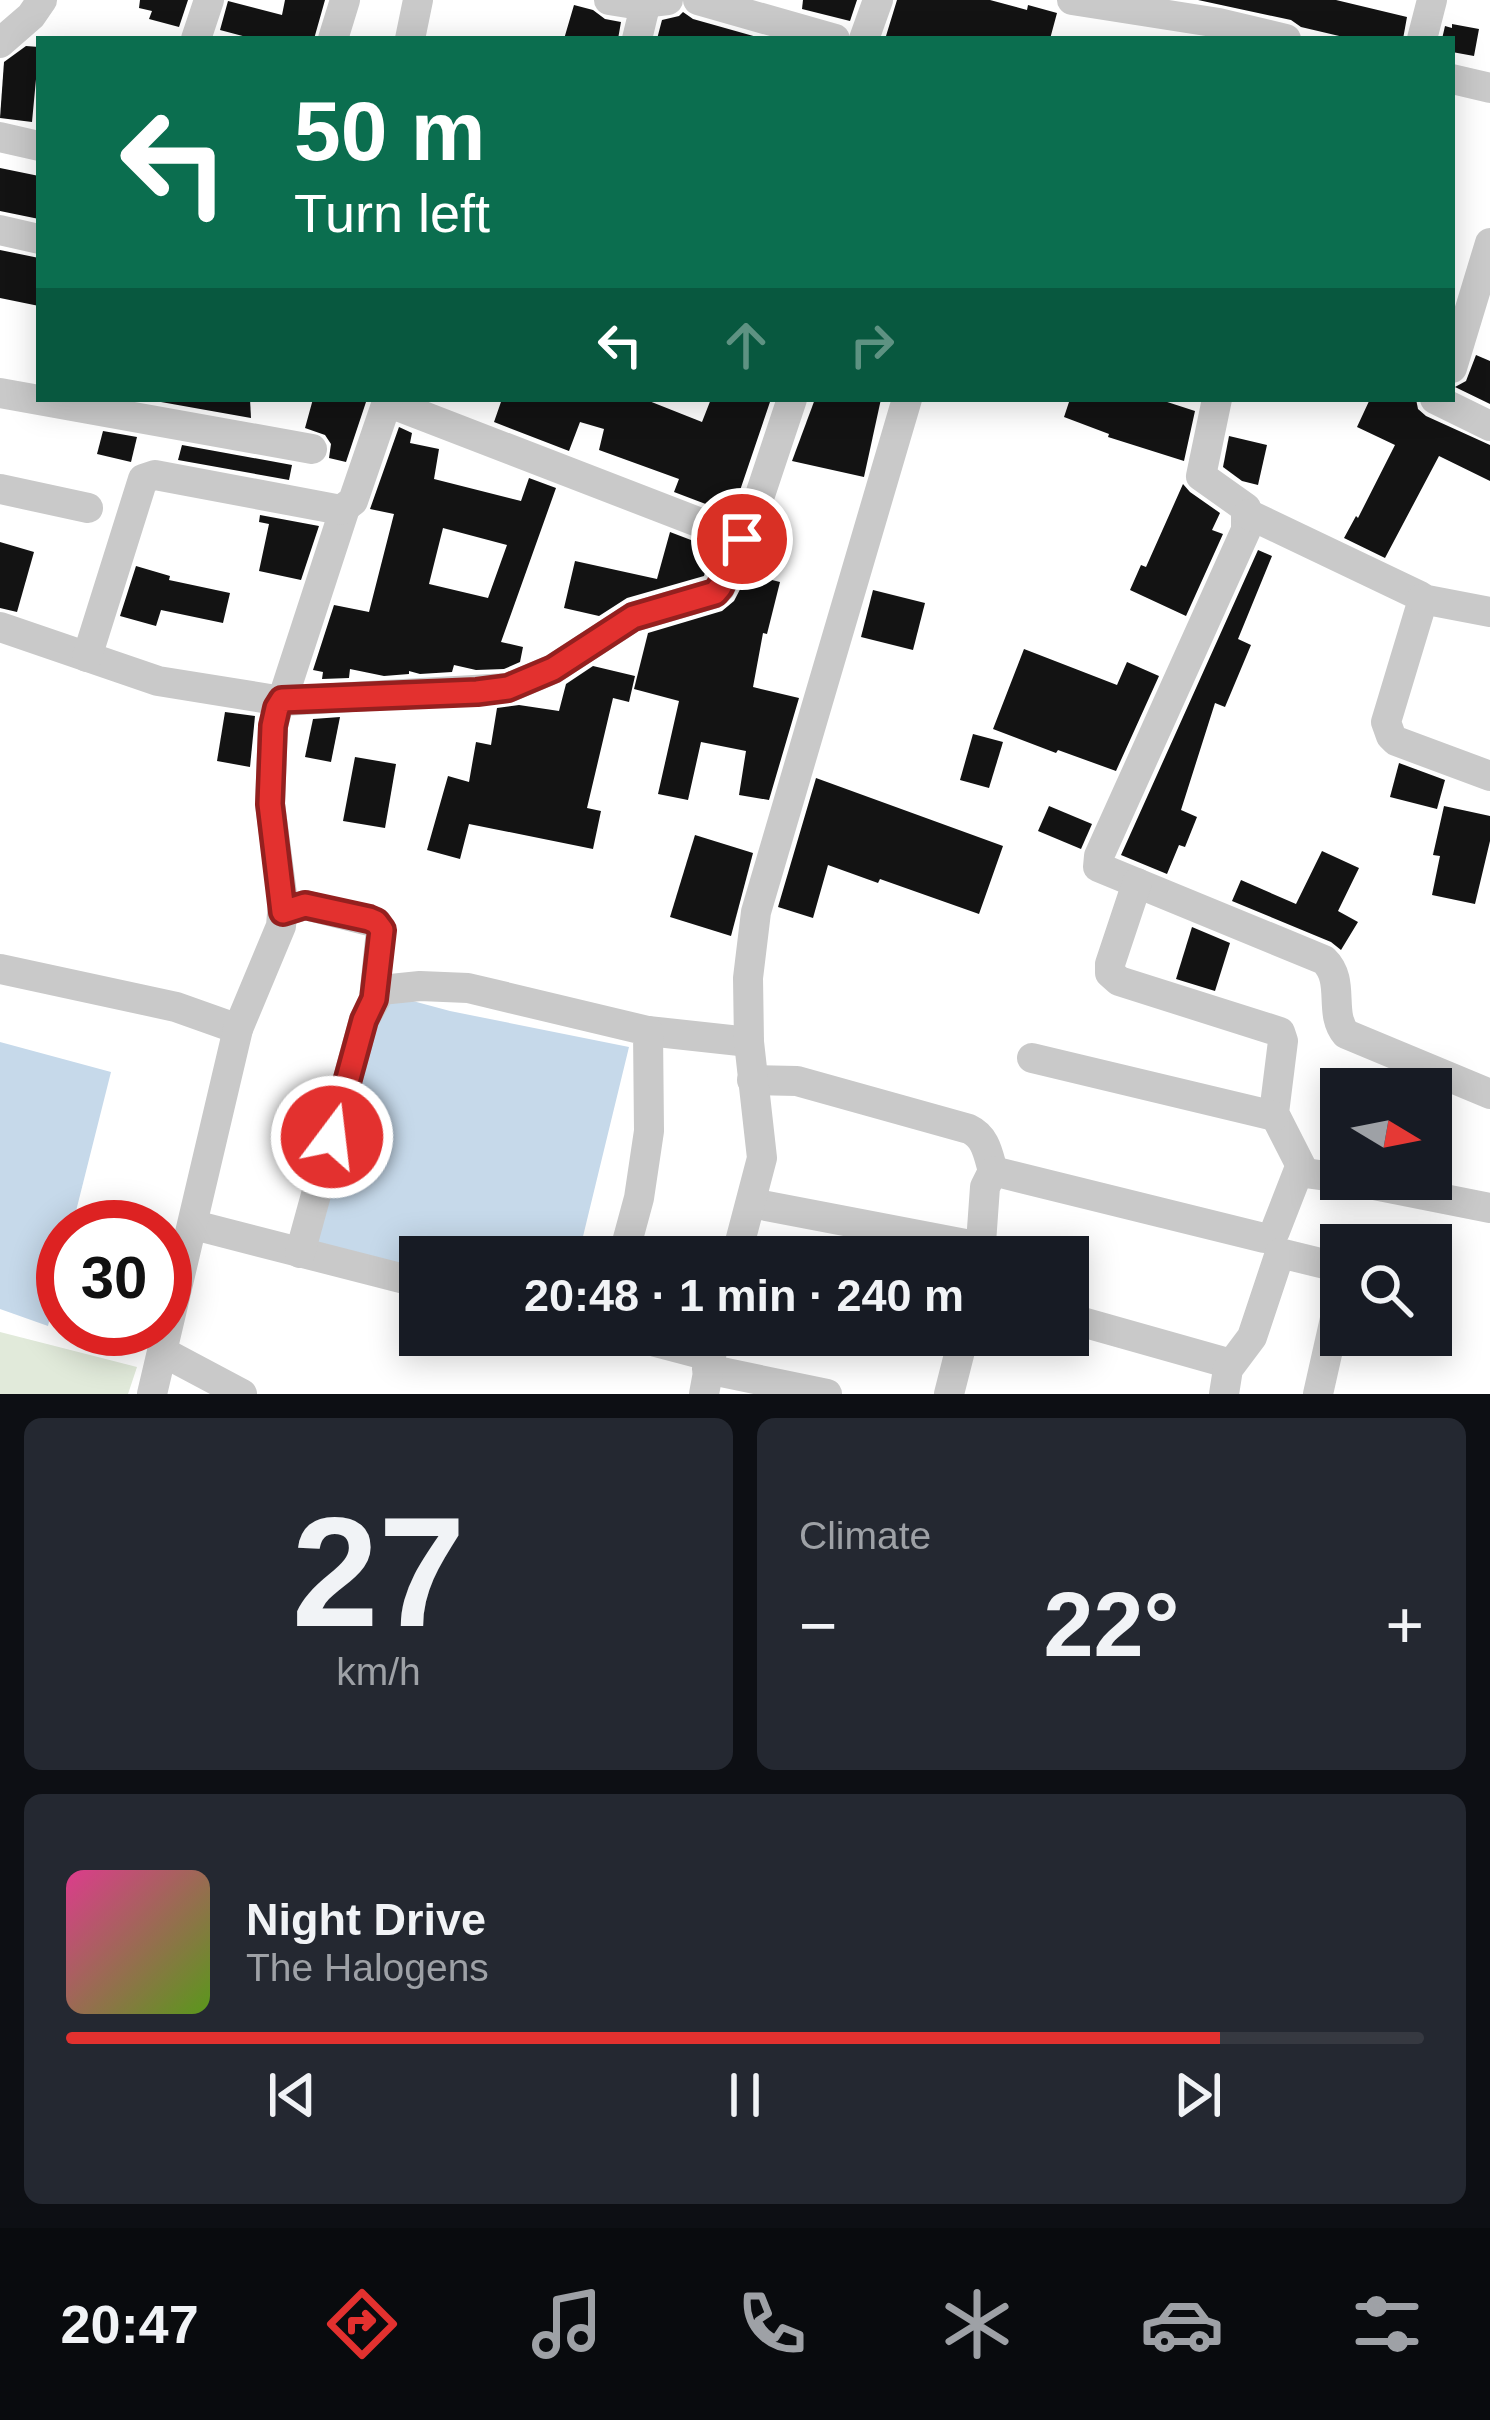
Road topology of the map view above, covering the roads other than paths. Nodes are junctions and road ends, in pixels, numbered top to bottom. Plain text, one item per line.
1 (42, 0) edge
2 (209, 0) edge
3 (345, 0) edge
4 (418, 0) edge
5 (609, 0) edge
6 (698, 0) edge
7 (878, 0) edge
8 (1072, 0) edge
9 (1432, 0) edge
10 (660, 1) edge
11 (1222, 11) edge
12 (197, 36) edge
13 (334, 36) edge
14 (411, 36) edge
15 (640, 36) edge
16 (824, 36) edge
17 (865, 36) edge
18 (1279, 36) edge
19 (1423, 36) edge
20 (0, 43) edge
21 (1455, 80) edge
22 (1490, 88) edge
23 (0, 137) edge
24 (36, 145) edge
25 (0, 230) edge
26 (36, 238) edge
27 (1490, 243) edge
28 (1455, 358) edge
29 (0, 393) edge
30 (36, 399) edge
31 (50, 402) edge
32 (387, 402) edge
33 (393, 402) edge
34 (786, 402) edge
35 (906, 402) edge
36 (1215, 402) edge
37 (1444, 402) edge
38 (1490, 426) edge
39 (312, 449) dead end
40 (0, 489) edge
41 (88, 508) dead end
42 (345, 508) junction
43 (1248, 514) junction
44 (742, 539) junction
45 (1422, 599) junction
46 (1490, 612) edge
47 (0, 627) edge
48 (87, 657) junction
49 (282, 700) junction
50 (1490, 776) edge
51 (1137, 883) junction
52 (283, 912) junction
53 (0, 969) edge
54 (374, 999) junction
55 (238, 1029) junction
56 (648, 1031) junction
57 (748, 1042) junction
58 (1032, 1058) dead end
59 (752, 1080) junction
60 (1490, 1094) edge
61 (1274, 1116) junction
62 (993, 1171) junction
63 (1304, 1172) junction
64 (1320, 1175) edge
65 (1449, 1200) edge
66 (751, 1203) junction
67 (1490, 1208) edge
68 (194, 1226) junction
69 (192, 1234) edge
70 (629, 1236) edge
71 (742, 1236) edge
72 (905, 1236) edge
73 (981, 1236) edge
74 (300, 1253) junction
75 (1320, 1263) edge
76 (399, 1278) edge
77 (1089, 1326) edge
78 (162, 1356) edge
79 (171, 1356) edge
80 (959, 1356) edge
81 (1327, 1356) edge
82 (709, 1363) edge
83 (1227, 1379) edge
84 (152, 1394) edge
85 (242, 1394) edge
86 (827, 1394) edge
87 (949, 1394) edge
88 (1318, 1394) edge

1 - 20 street
2 - 12 street
3 - 13 street
4 - 14 street
5 - 10 street
6 - 16 street
7 - 17 street
8 - 11 street
9 - 19 street
10 - 15 street
11 - 18 street
21 - 22 street
23 - 24 street
25 - 26 street
27 - 28 street
29 - 30 street
31 - 39 street
32 - 42 street
33 - 44 street
34 - 44 street
35 - 57 street
36 - 43 street
37 - 38 street
40 - 41 street
42 - 48 street
42 - 49 street
43 - 45 street
43 - 51 street
44 - 49 street
45 - 46 street
45 - 50 street
47 - 48 street
48 - 49 street
49 - 52 street
51 - 60 street
51 - 61 street
52 - 54 street
52 - 55 street
53 - 55 street
54 - 56 street
54 - 74 street
55 - 68 street
56 - 57 street
56 - 70 street
57 - 59 street
58 - 61 street
59 - 62 street
59 - 66 street
61 - 63 street
62 - 63 street
62 - 73 street
63 - 64 street
65 - 67 street
66 - 71 street
66 - 72 street
68 - 69 street
68 - 74 street
74 - 76 street
75 - 83 street
77 - 83 street
78 - 84 street
79 - 85 street
80 - 87 street
81 - 88 street
82 - 86 street

